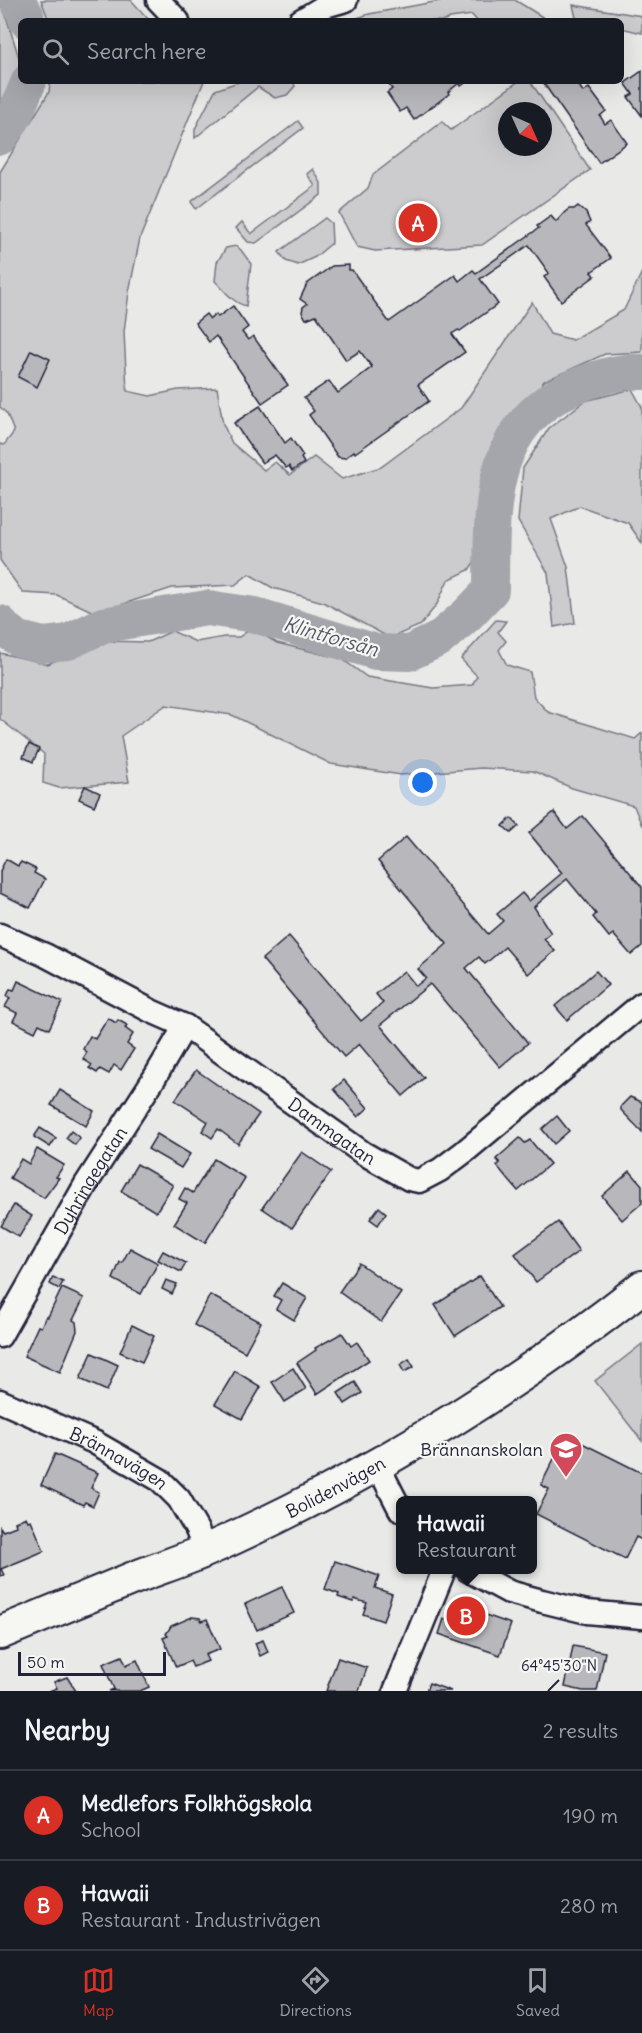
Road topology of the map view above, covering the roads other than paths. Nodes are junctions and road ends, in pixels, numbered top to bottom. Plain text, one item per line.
1 (158, 0) edge
2 (346, 0) edge
3 (175, 18) edge
4 (305, 18) edge
5 (0, 935) edge
6 (642, 1004) edge
7 (185, 1026) junction
8 (642, 1287) edge
9 (0, 1336) edge
10 (0, 1401) edge
11 (377, 1464) junction
12 (396, 1501) edge
13 (205, 1551) junction
14 (442, 1574) edge
15 (477, 1574) edge
16 (642, 1617) edge
17 (0, 1632) edge
18 (395, 1691) edge

1 - 3 street
2 - 4 street
5 - 7 street, Dammgatan
6 - 7 street, Dammgatan
7 - 9 street, Dyhringegatan
8 - 11 main road, Bolidenvägen
10 - 13 street, Brännavägen
11 - 12 street
11 - 13 main road, Bolidenvägen
13 - 17 main road, Bolidenvägen
14 - 18 street
15 - 16 street

